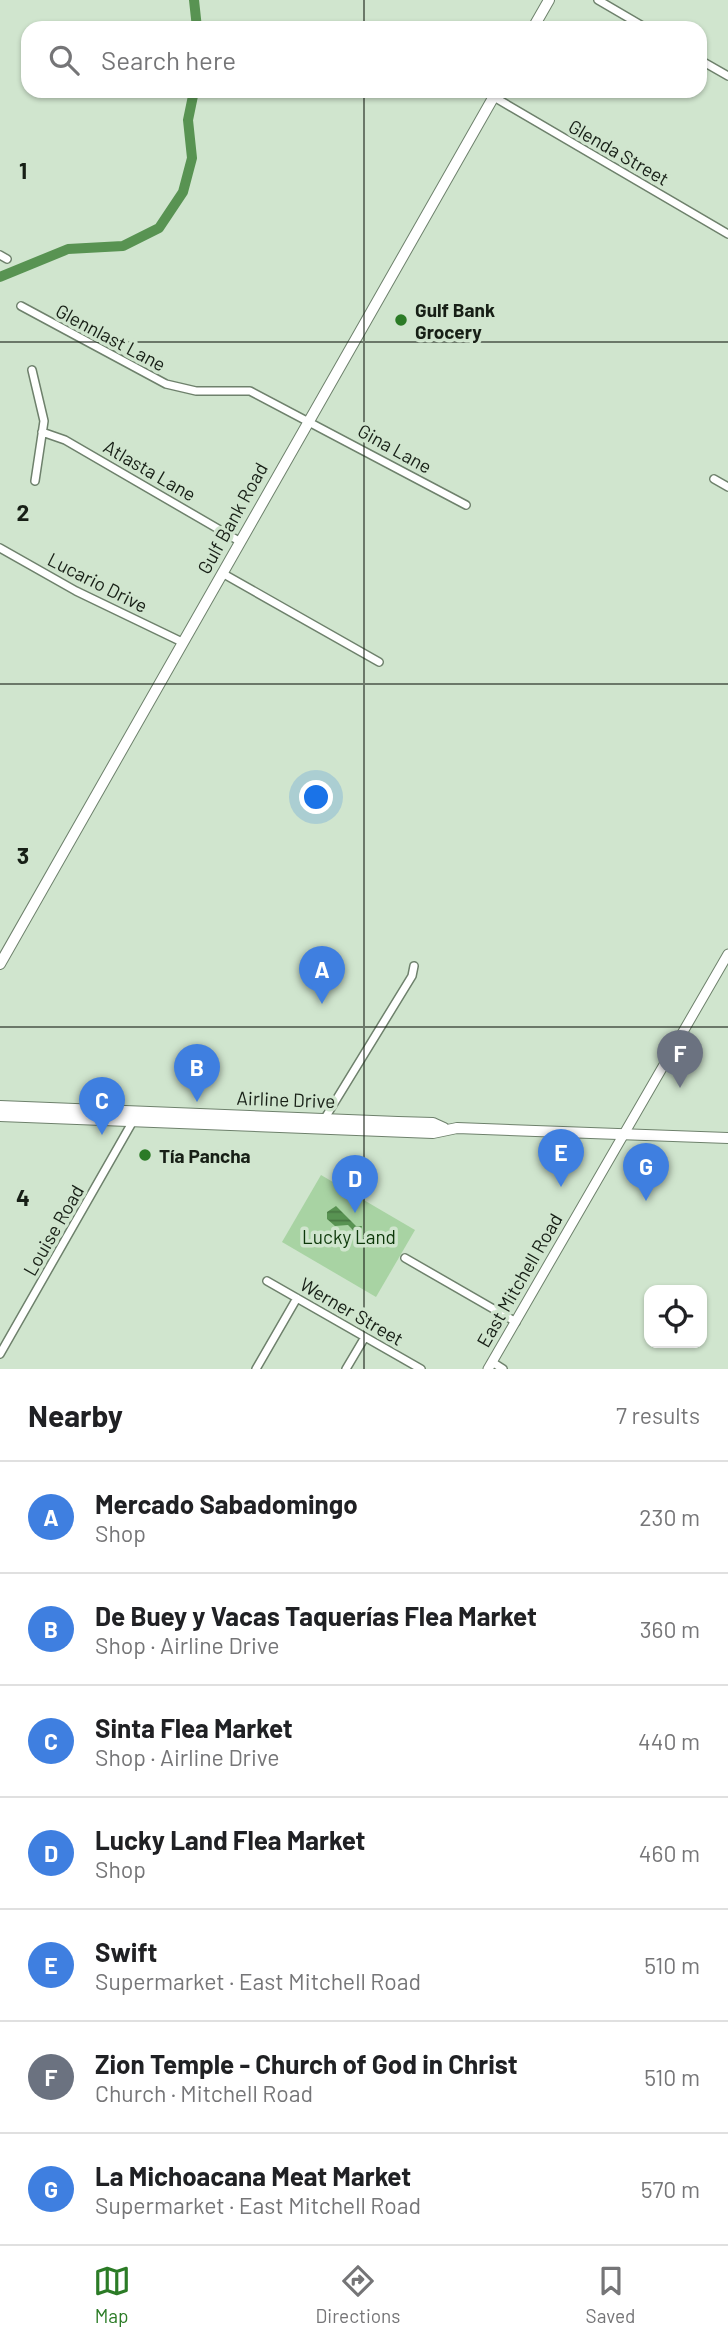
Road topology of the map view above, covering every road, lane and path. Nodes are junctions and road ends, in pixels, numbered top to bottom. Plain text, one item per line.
1 (550, 0) edge
2 (598, 0) edge
3 (537, 21) edge
4 (634, 21) edge
5 (707, 64) edge
6 (728, 76) edge
7 (493, 98) edge
8 (502, 98) edge
9 (728, 234) edge
10 (21, 306) dead end
11 (32, 370) dead end
12 (307, 420) junction
13 (43, 432) junction
14 (714, 479) dead end
15 (35, 481) dead end
16 (728, 487) edge
17 (466, 505) dead end
18 (239, 541) junction
19 (0, 548) edge
20 (222, 573) junction
21 (182, 642) junction
22 (379, 662) dead end
23 (728, 954) edge
24 (0, 964) edge
25 (414, 966) dead end
26 (0, 1106) edge
27 (0, 1116) edge
28 (325, 1118) junction
29 (132, 1121) junction
30 (444, 1128) junction
31 (334, 1129) junction
32 (623, 1136) junction
33 (728, 1138) edge
34 (405, 1258) dead end
35 (267, 1281) dead end
36 (297, 1298) junction
37 (516, 1321) junction
38 (365, 1337) junction
39 (0, 1354) edge
40 (490, 1366) edge
41 (256, 1369) edge
42 (346, 1369) edge
43 (421, 1369) edge
44 (503, 1369) edge

1 - 3 main road
2 - 4 street
5 - 6 street
7 - 12 main road, Gulf Bank Road
8 - 9 street, Glenda Street
10 - 12 street, Glennlast Lane
11 - 13 street
12 - 17 street, Gina Lane
12 - 18 main road, Gulf Bank Road
13 - 15 street
13 - 18 street, Atlasta Lane
14 - 16 street
18 - 20 main road, Gulf Bank Road
19 - 21 street, Lucario Drive
20 - 21 main road, Gulf Bank Road
20 - 22 street
21 - 24 main road, Gulf Bank Road
23 - 32 street, East Mitchell Road
25 - 28 street
26 - 28 main road, Airline Drive
27 - 29 main road, Airline Drive
28 - 30 main road, Airline Drive
28 - 31 main road
29 - 31 main road, Airline Drive
29 - 39 street, Louise Road
30 - 31 main road, Airline Drive
30 - 32 main road, Airline Drive
32 - 33 main road, Airline Drive
32 - 37 street, East Mitchell Road
34 - 37 street
35 - 36 street, Werner Street
36 - 38 street, Werner Street
36 - 41 street
37 - 40 street, East Mitchell Road
38 - 42 street
38 - 43 street, Werner Street
40 - 44 street

